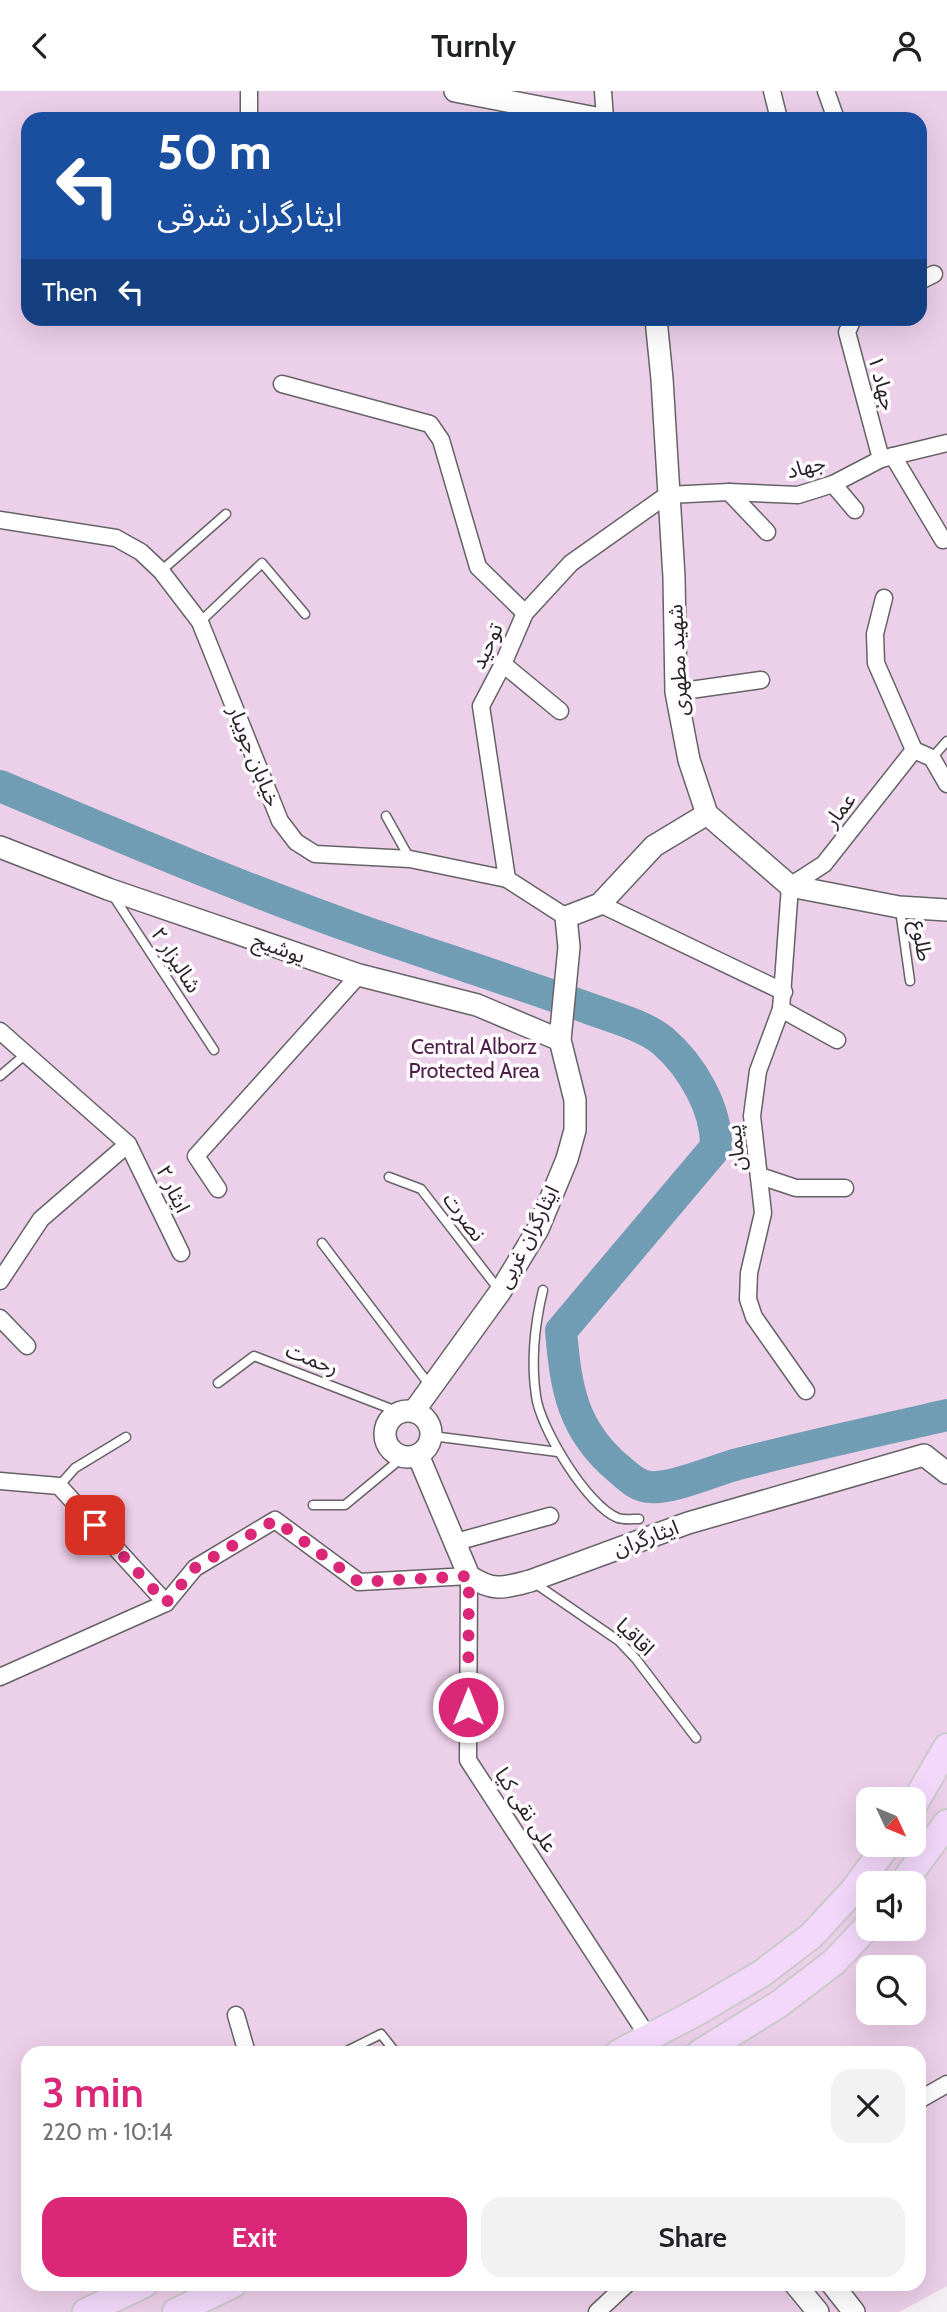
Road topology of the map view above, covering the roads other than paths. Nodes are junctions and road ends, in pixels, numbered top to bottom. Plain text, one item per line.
1 (249, 91) edge
2 (455, 91) edge
3 (603, 91) edge
4 (772, 91) edge
5 (826, 91) edge
6 (249, 112) edge
7 (566, 112) edge
8 (603, 112) edge
9 (777, 112) edge
10 (834, 112) edge
11 (657, 326) edge
12 (850, 326) edge
13 (282, 384) dead end
14 (947, 443) edge
15 (887, 458) junction
16 (833, 484) junction
17 (729, 492) junction
18 (667, 495) junction
19 (855, 510) dead end
20 (226, 514) dead end
21 (0, 520) edge
22 (767, 532) dead end
23 (947, 539) edge
24 (161, 571) junction
25 (884, 599) dead end
26 (525, 613) junction
27 (305, 614) dead end
28 (200, 622) junction
29 (503, 664) junction
30 (761, 680) dead end
31 (676, 692) junction
32 (559, 711) dead end
33 (947, 741) edge
34 (914, 750) junction
35 (932, 758) junction
36 (947, 784) edge
37 (707, 814) junction
38 (386, 816) dead end
39 (0, 847) edge
40 (411, 859) junction
41 (507, 879) junction
42 (790, 886) junction
43 (108, 889) junction
44 (600, 904) junction
45 (899, 907) junction
46 (947, 911) edge
47 (566, 917) junction
48 (359, 975) junction
49 (910, 981) dead end
50 (784, 992) junction
51 (781, 1009) junction
52 (0, 1031) edge
53 (560, 1035) junction
54 (837, 1040) dead end
55 (214, 1050) dead end
56 (27, 1053) junction
57 (0, 1076) edge
58 (128, 1144) junction
59 (760, 1176) junction
60 (389, 1177) dead end
61 (845, 1188) dead end
62 (218, 1189) dead end
63 (322, 1243) dead end
64 (181, 1253) dead end
65 (0, 1281) edge
66 (543, 1290) dead end
67 (500, 1293) junction
68 (0, 1318) edge
69 (27, 1346) dead end
70 (218, 1383) dead end
71 (430, 1387) junction
72 (806, 1391) dead end
73 (407, 1412) junction
74 (432, 1436) junction
75 (126, 1437) dead end
76 (558, 1452) junction
77 (411, 1456) junction
78 (947, 1473) edge
79 (0, 1481) edge
80 (59, 1486) junction
81 (313, 1505) dead end
82 (550, 1516) dead end
83 (639, 1519) dead end
84 (456, 1542) junction
85 (469, 1576) junction
86 (530, 1581) junction
87 (166, 1603) junction
88 (0, 1677) edge
89 (696, 1738) dead end
90 (947, 1747) edge
91 (939, 1770) edge
92 (926, 1788) edge
93 (947, 1823) edge
94 (878, 1857) edge
95 (913, 1871) edge
96 (856, 1939) edge
97 (236, 2015) dead end
98 (649, 2038) junction
99 (245, 2046) edge
100 (356, 2046) edge
101 (390, 2046) edge
102 (633, 2046) edge
103 (711, 2046) edge
104 (947, 2084) edge
105 (926, 2096) edge
106 (130, 2291) edge
107 (219, 2291) edge
108 (620, 2291) edge
109 (800, 2291) edge
110 (838, 2291) edge
111 (86, 2312) edge
112 (176, 2312) edge
113 (597, 2312) edge
114 (818, 2312) edge
115 (854, 2312) edge

1 - 6 street
2 - 7 street
3 - 8 street
4 - 9 street
5 - 10 street
11 - 18 street, شهید مطهری
12 - 15 street, جهاد ۱
13 - 26 street
14 - 15 street, جهاد
15 - 16 street, جهاد
15 - 23 street, جهاد ۱
16 - 17 street, جهاد
16 - 19 street
17 - 18 street, جهاد
17 - 22 street
18 - 26 street, توحید
18 - 31 street, شهید مطهری
20 - 24 lane
21 - 24 street, خیابان جویبار
24 - 28 street, خیابان جویبار
25 - 34 street
26 - 29 street, توحید
27 - 28 lane
28 - 40 street, خیابان جویبار
29 - 32 street
29 - 41 street, توحید
30 - 31 street
31 - 37 street, شهید مطهری
33 - 35 lane
34 - 35 street
34 - 42 street, عمار
35 - 36 street
37 - 42 street
37 - 44 street
38 - 40 lane
39 - 43 street, یوشیج
40 - 41 street, خیابان جویبار
41 - 47 street, خیابان جویبار
42 - 45 street
42 - 50 street, پیمان
43 - 48 street, یوشیج
43 - 55 lane, شالیزار ۲
44 - 47 street
44 - 50 street
45 - 46 street
45 - 49 lane, طلوع
47 - 53 street
48 - 53 street, یوشیج
48 - 62 street
50 - 51 street, پیمان
51 - 54 street
51 - 59 street, پیمان
52 - 56 street
53 - 67 street, ایثارگران غربی
56 - 57 lane
56 - 58 street
58 - 64 street, ایثار ۲
58 - 65 street
59 - 61 street
59 - 72 street, پیمان
60 - 67 lane, نصرت
63 - 71 lane
66 - 76 lane
67 - 71 street, ایثارگران غربی
68 - 69 street
70 - 73 lane, رحمت
71 - 73 street, ایثارگران غربی
73 - 74 street
73 - 77 street
74 - 76 lane
74 - 77 street
75 - 80 lane
76 - 83 lane
77 - 81 lane
77 - 84 street
78 - 86 street, ایثارگران
79 - 80 street
80 - 87 street
82 - 84 street
84 - 85 street
85 - 86 street, ایثارگران
85 - 87 street
85 - 98 street, علی نقی کیا
86 - 89 lane, اقاقیا
87 - 88 street
90 - 91 main road
91 - 92 main road
93 - 95 main road
94 - 98 main road
96 - 103 main road
97 - 99 street
98 - 102 main road
100 - 101 lane
104 - 105 street
106 - 111 main road
107 - 112 main road
108 - 113 street
109 - 114 street
110 - 115 street

